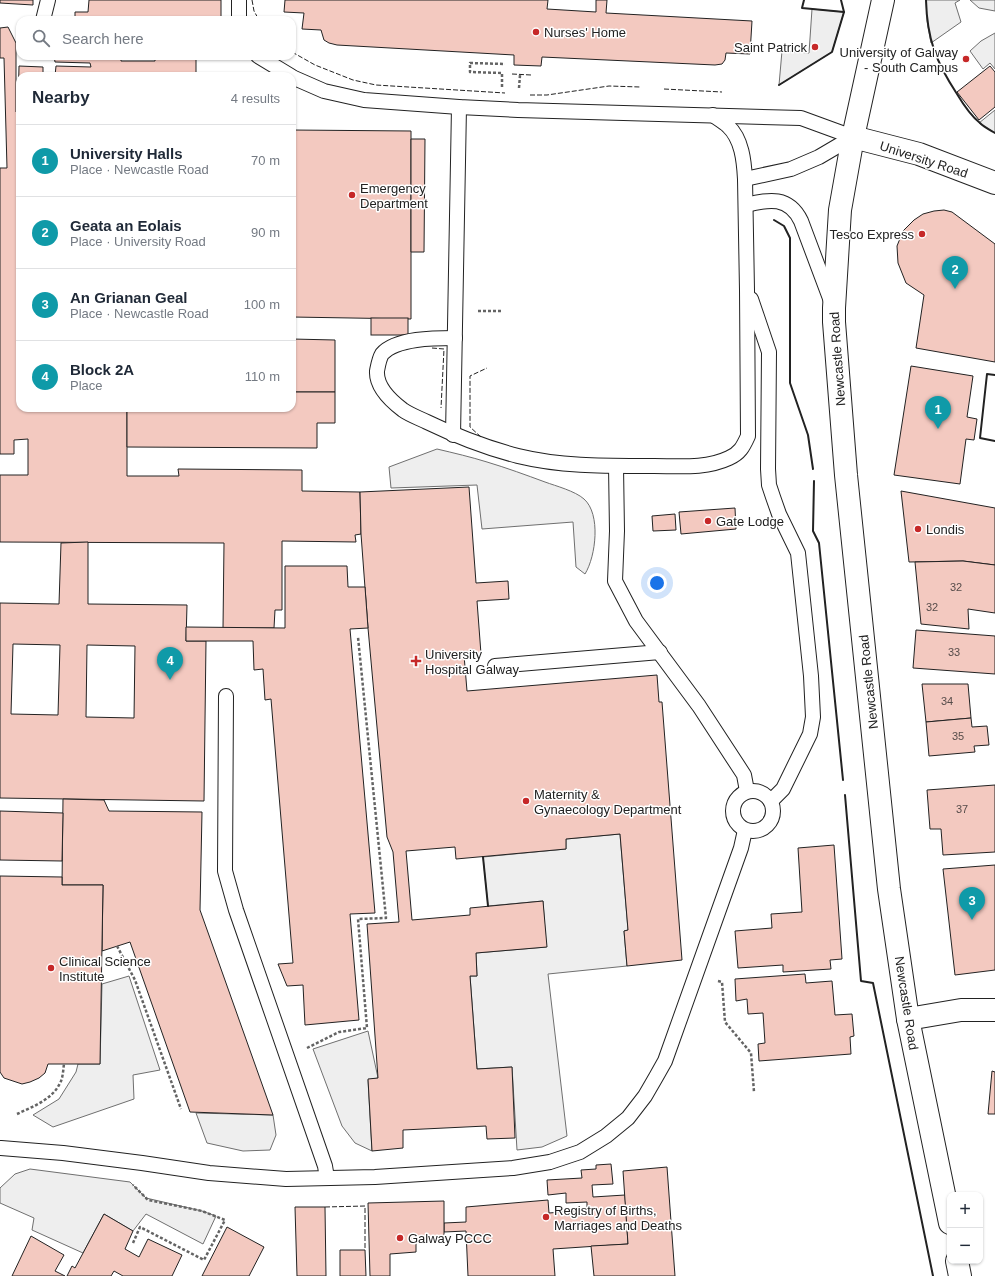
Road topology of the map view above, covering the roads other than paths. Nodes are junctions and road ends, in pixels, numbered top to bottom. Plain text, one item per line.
1 (48, 0) edge
2 (239, 0) edge
3 (883, 0) edge
4 (44, 16) edge
5 (239, 16) edge
6 (265, 60) edge
7 (284, 72) edge
8 (296, 78) edge
9 (459, 107) junction
10 (713, 115) junction
11 (853, 137) junction
12 (745, 179) junction
13 (995, 183) edge
14 (746, 205) junction
15 (747, 290) junction
16 (834, 308) junction
17 (455, 338) junction
18 (453, 435) junction
19 (616, 466) junction
20 (660, 652) junction
21 (495, 666) dead end
22 (226, 696) dead end
23 (747, 791) junction
24 (771, 801) junction
25 (745, 830) junction
26 (995, 1010) edge
27 (908, 1019) junction
28 (0, 1136) edge
29 (0, 1148) edge
30 (327, 1178) junction
31 (947, 1208) edge
32 (958, 1264) edge
33 (960, 1276) edge

1 - 4 lane
2 - 5 lane
3 - 11 main road, Newcastle Road
6 - 7 lane
8 - 9 lane
9 - 10 lane
9 - 17 lane
10 - 11 lane
10 - 12 lane
11 - 12 lane
11 - 13 main road, University Road
11 - 16 main road, Newcastle Road
12 - 14 lane
14 - 15 lane
14 - 16 lane
15 - 19 lane
15 - 24 lane
16 - 27 main road, Newcastle Road
17 - 18 lane
17 - 18 lane
18 - 19 lane
19 - 20 lane
20 - 21 lane
20 - 23 lane
22 - 30 lane
23 - 24 lane
23 - 25 lane
24 - 25 lane
25 - 30 lane
26 - 27 main road
27 - 31 main road, Newcastle Road
28 - 29 lane
29 - 30 lane
32 - 33 main road

